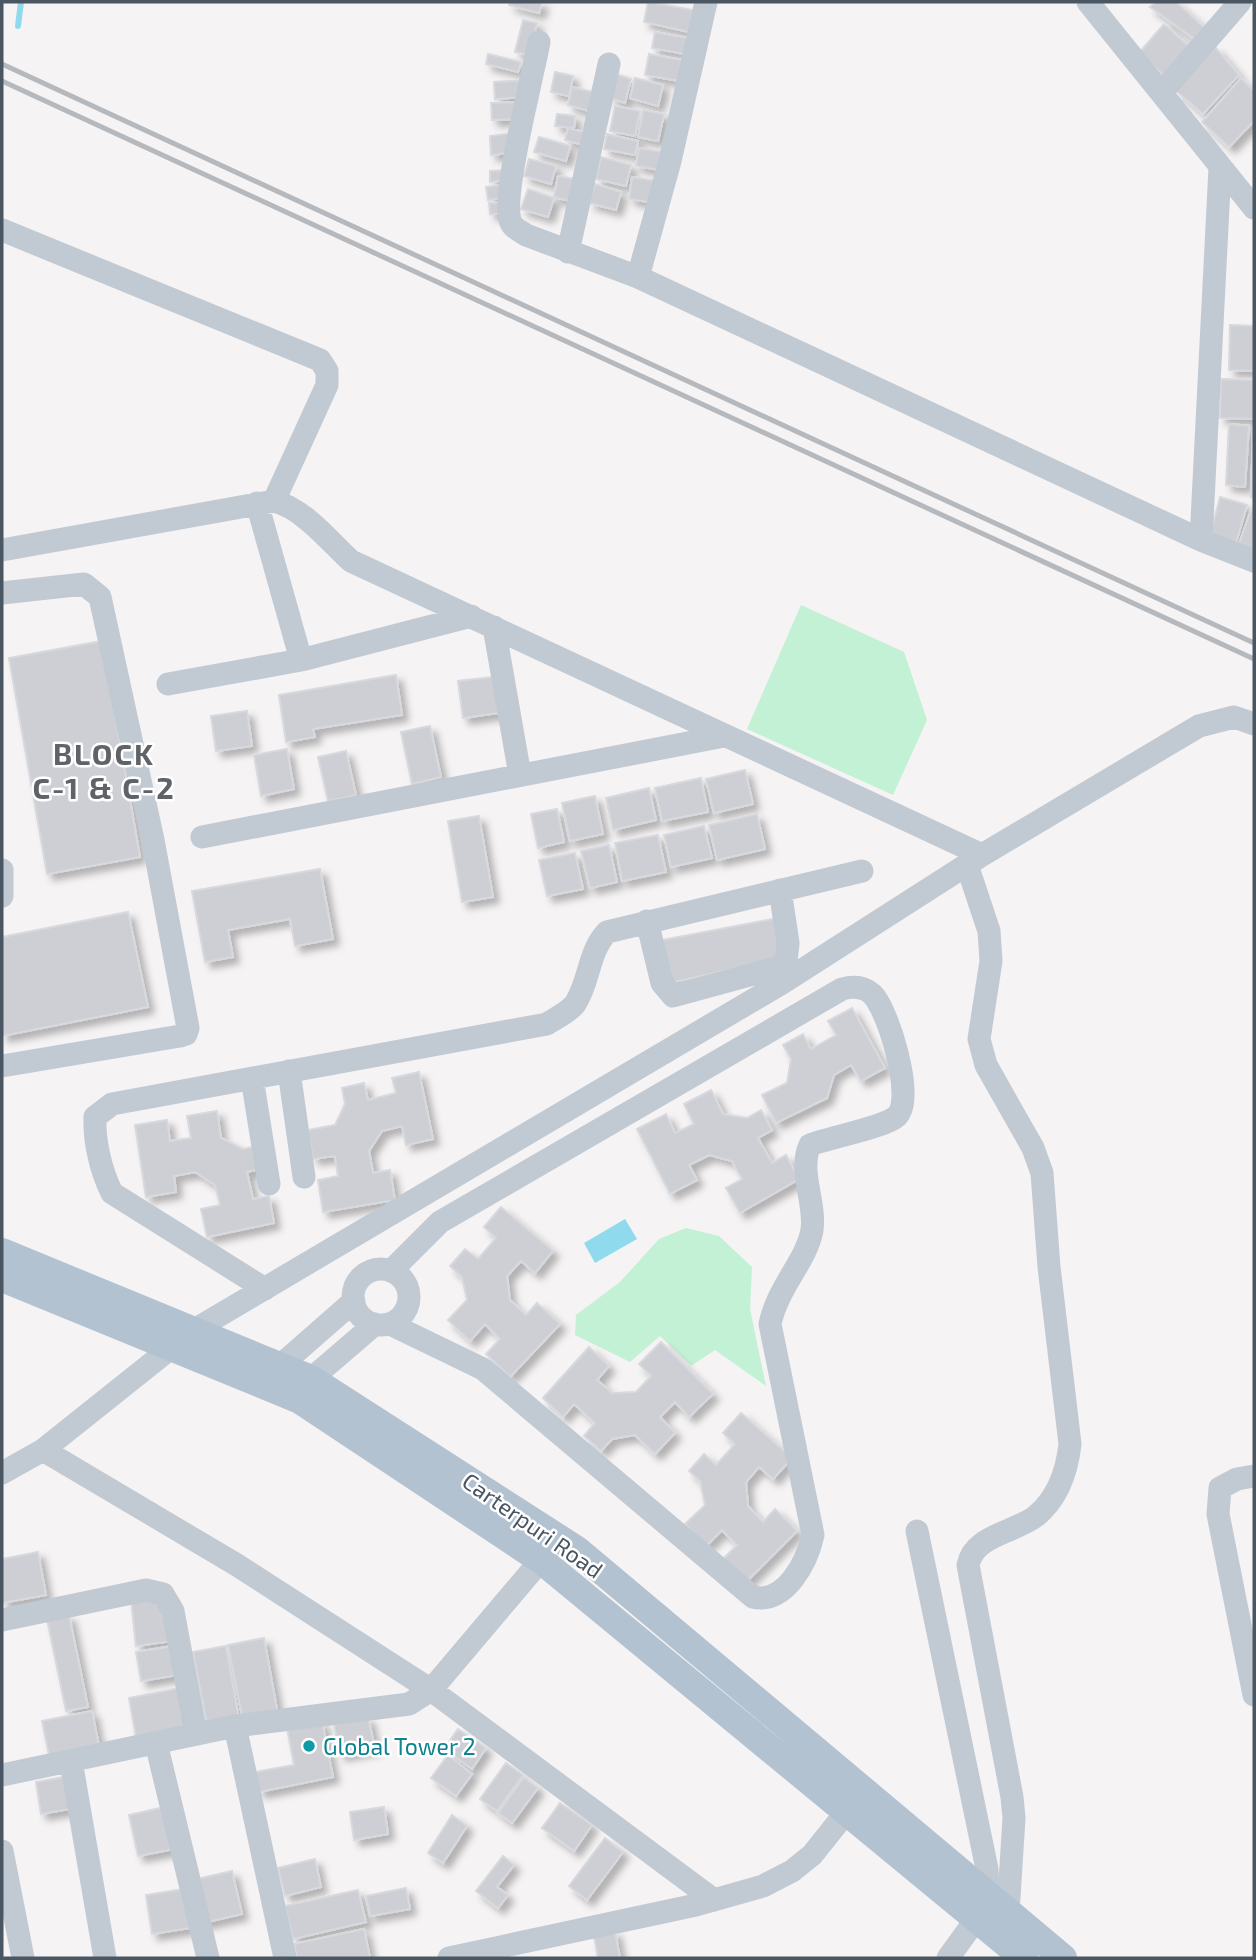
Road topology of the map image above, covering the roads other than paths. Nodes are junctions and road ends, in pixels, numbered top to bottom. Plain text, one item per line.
1 (706, 2) edge
2 (1088, 2) edge
3 (1240, 2) edge
4 (539, 42) dead end
5 (609, 64) dead end
6 (1163, 91) junction
7 (1220, 167) junction
8 (1254, 208) edge
9 (2, 230) edge
10 (569, 252) junction
11 (638, 277) junction
12 (265, 502) junction
13 (1201, 540) junction
14 (2, 550) edge
15 (1254, 561) edge
16 (2, 593) edge
17 (471, 616) junction
18 (494, 627) junction
19 (301, 660) junction
20 (168, 684) dead end
21 (1254, 724) edge
22 (724, 736) junction
23 (520, 775) junction
24 (202, 837) dead end
25 (974, 860) junction
26 (2, 870) edge
27 (862, 871) dead end
28 (780, 890) junction
29 (2, 896) edge
30 (647, 921) junction
31 (2, 1066) edge
32 (289, 1071) junction
33 (252, 1078) junction
34 (304, 1177) dead end
35 (269, 1184) dead end
36 (2, 1252) edge
37 (391, 1271) junction
38 (2, 1278) edge
39 (265, 1289) junction
40 (354, 1301) junction
41 (382, 1324) junction
42 (191, 1332) junction
43 (169, 1349) junction
44 (277, 1376) junction
45 (305, 1389) junction
46 (43, 1450) junction
47 (2, 1473) edge
48 (1254, 1476) edge
49 (917, 1531) dead end
50 (541, 1560) junction
51 (2, 1620) edge
52 (431, 1690) junction
53 (1254, 1695) edge
54 (235, 1726) junction
55 (196, 1734) junction
56 (156, 1743) junction
57 (71, 1761) junction
58 (2, 1775) edge
59 (848, 1810) junction
60 (2, 1851) edge
61 (714, 1900) junction
62 (991, 1909) junction
63 (23, 1958) edge
64 (105, 1958) edge
65 (208, 1958) edge
66 (285, 1958) edge
67 (449, 1958) edge
68 (948, 1958) edge
69 (1024, 1958) edge
70 (1063, 1958) edge

1 - 11 street
2 - 6 street
3 - 6 street
4 - 10 street
5 - 10 street
6 - 7 street
7 - 8 street
7 - 13 street
9 - 12 street
10 - 11 street
11 - 13 street
12 - 14 street
12 - 17 street
12 - 19 street
13 - 15 street
16 - 31 street
17 - 18 street
17 - 19 street
18 - 22 street
18 - 23 street
19 - 20 street
21 - 25 street
22 - 23 street
22 - 25 street
23 - 24 street
25 - 39 street
25 - 62 street
26 - 29 street
27 - 28 street
28 - 30 street
28 - 30 street
30 - 32 street
32 - 33 street
32 - 34 street
33 - 35 street
33 - 39 street
36 - 42 main road, Carterpuri Road
37 - 40 street
37 - 41 street
37 - 41 street
38 - 43 main road, Carterpuri Road
39 - 42 street
40 - 41 street
40 - 44 street
41 - 45 street
42 - 43 street
42 - 44 main road, Carterpuri Road
43 - 44 main road, Carterpuri Road
43 - 46 street
44 - 45 main road, Carterpuri Road
45 - 50 main road, Carterpuri Road
45 - 62 main road, Carterpuri Road
46 - 47 street
46 - 52 street
48 - 53 street
49 - 62 street
50 - 52 street
50 - 59 main road, Carterpuri Road
51 - 55 street
52 - 54 street
52 - 61 street
54 - 55 street
54 - 66 street
55 - 56 street
56 - 57 street
56 - 65 street
57 - 58 street
57 - 64 street
59 - 61 street
59 - 62 main road, Carterpuri Road
60 - 63 street
61 - 67 street
62 - 68 street
62 - 69 main road, Carterpuri Road
62 - 70 main road, Carterpuri Road

